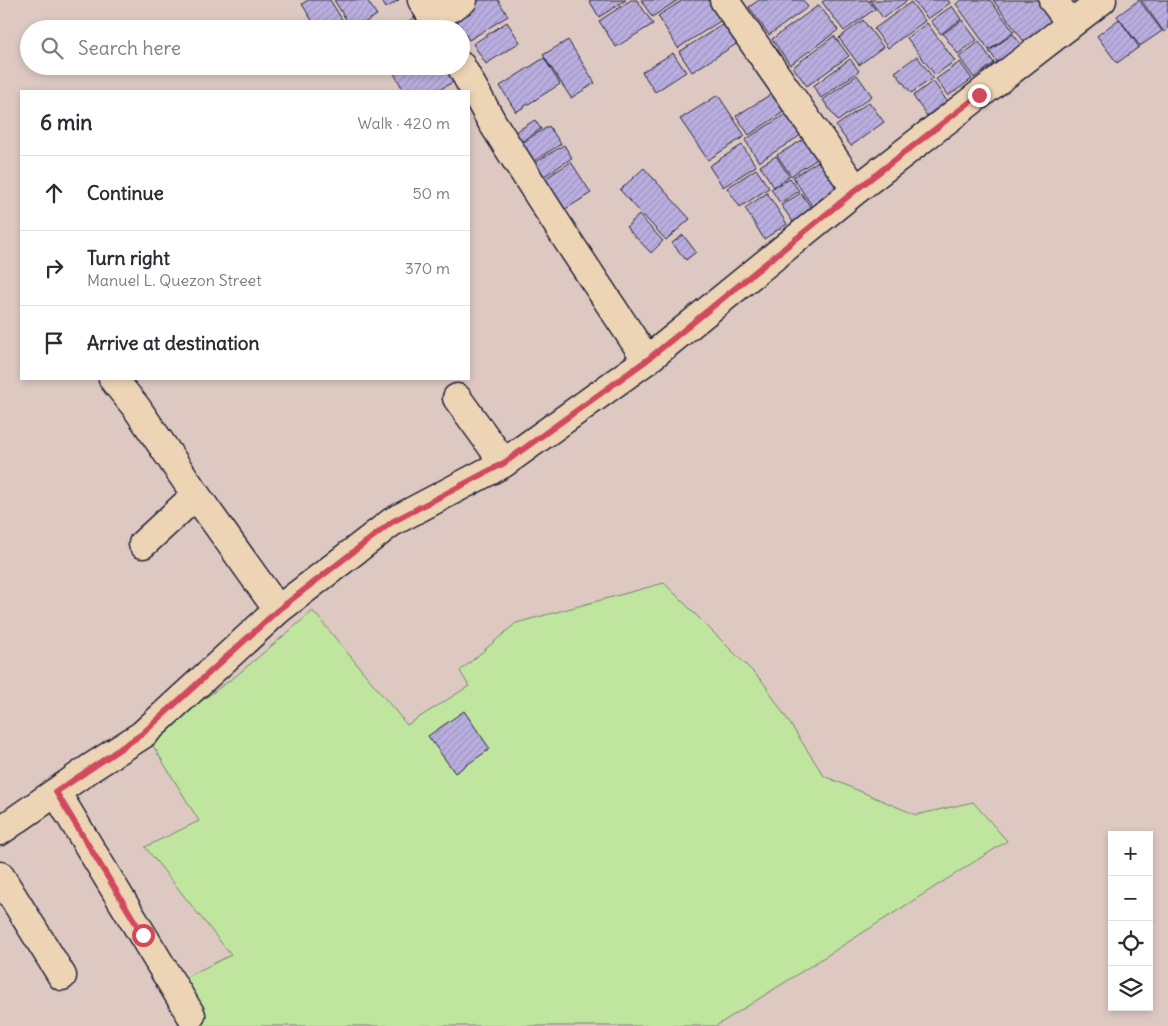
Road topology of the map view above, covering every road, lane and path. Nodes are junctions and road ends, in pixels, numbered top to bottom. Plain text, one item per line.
1 (463, 0) edge
2 (724, 0) edge
3 (1052, 0) edge
4 (1102, 0) edge
5 (432, 16) edge
6 (1071, 24) junction
7 (466, 75) edge
8 (856, 190) junction
9 (647, 360) junction
10 (114, 380) edge
11 (457, 398) dead end
12 (504, 463) junction
13 (196, 495) junction
14 (143, 544) dead end
15 (278, 610) junction
16 (56, 792) junction
17 (0, 831) edge
18 (0, 876) edge
19 (62, 976) dead end
20 (191, 1015) dead end

1 - 5 street
2 - 8 street
3 - 6 street
4 - 6 street
6 - 8 street
7 - 9 street
8 - 9 street
9 - 12 street
10 - 13 street
11 - 12 street
12 - 15 street
13 - 14 street
13 - 15 street
15 - 16 street
16 - 17 street
16 - 20 street
18 - 19 street

